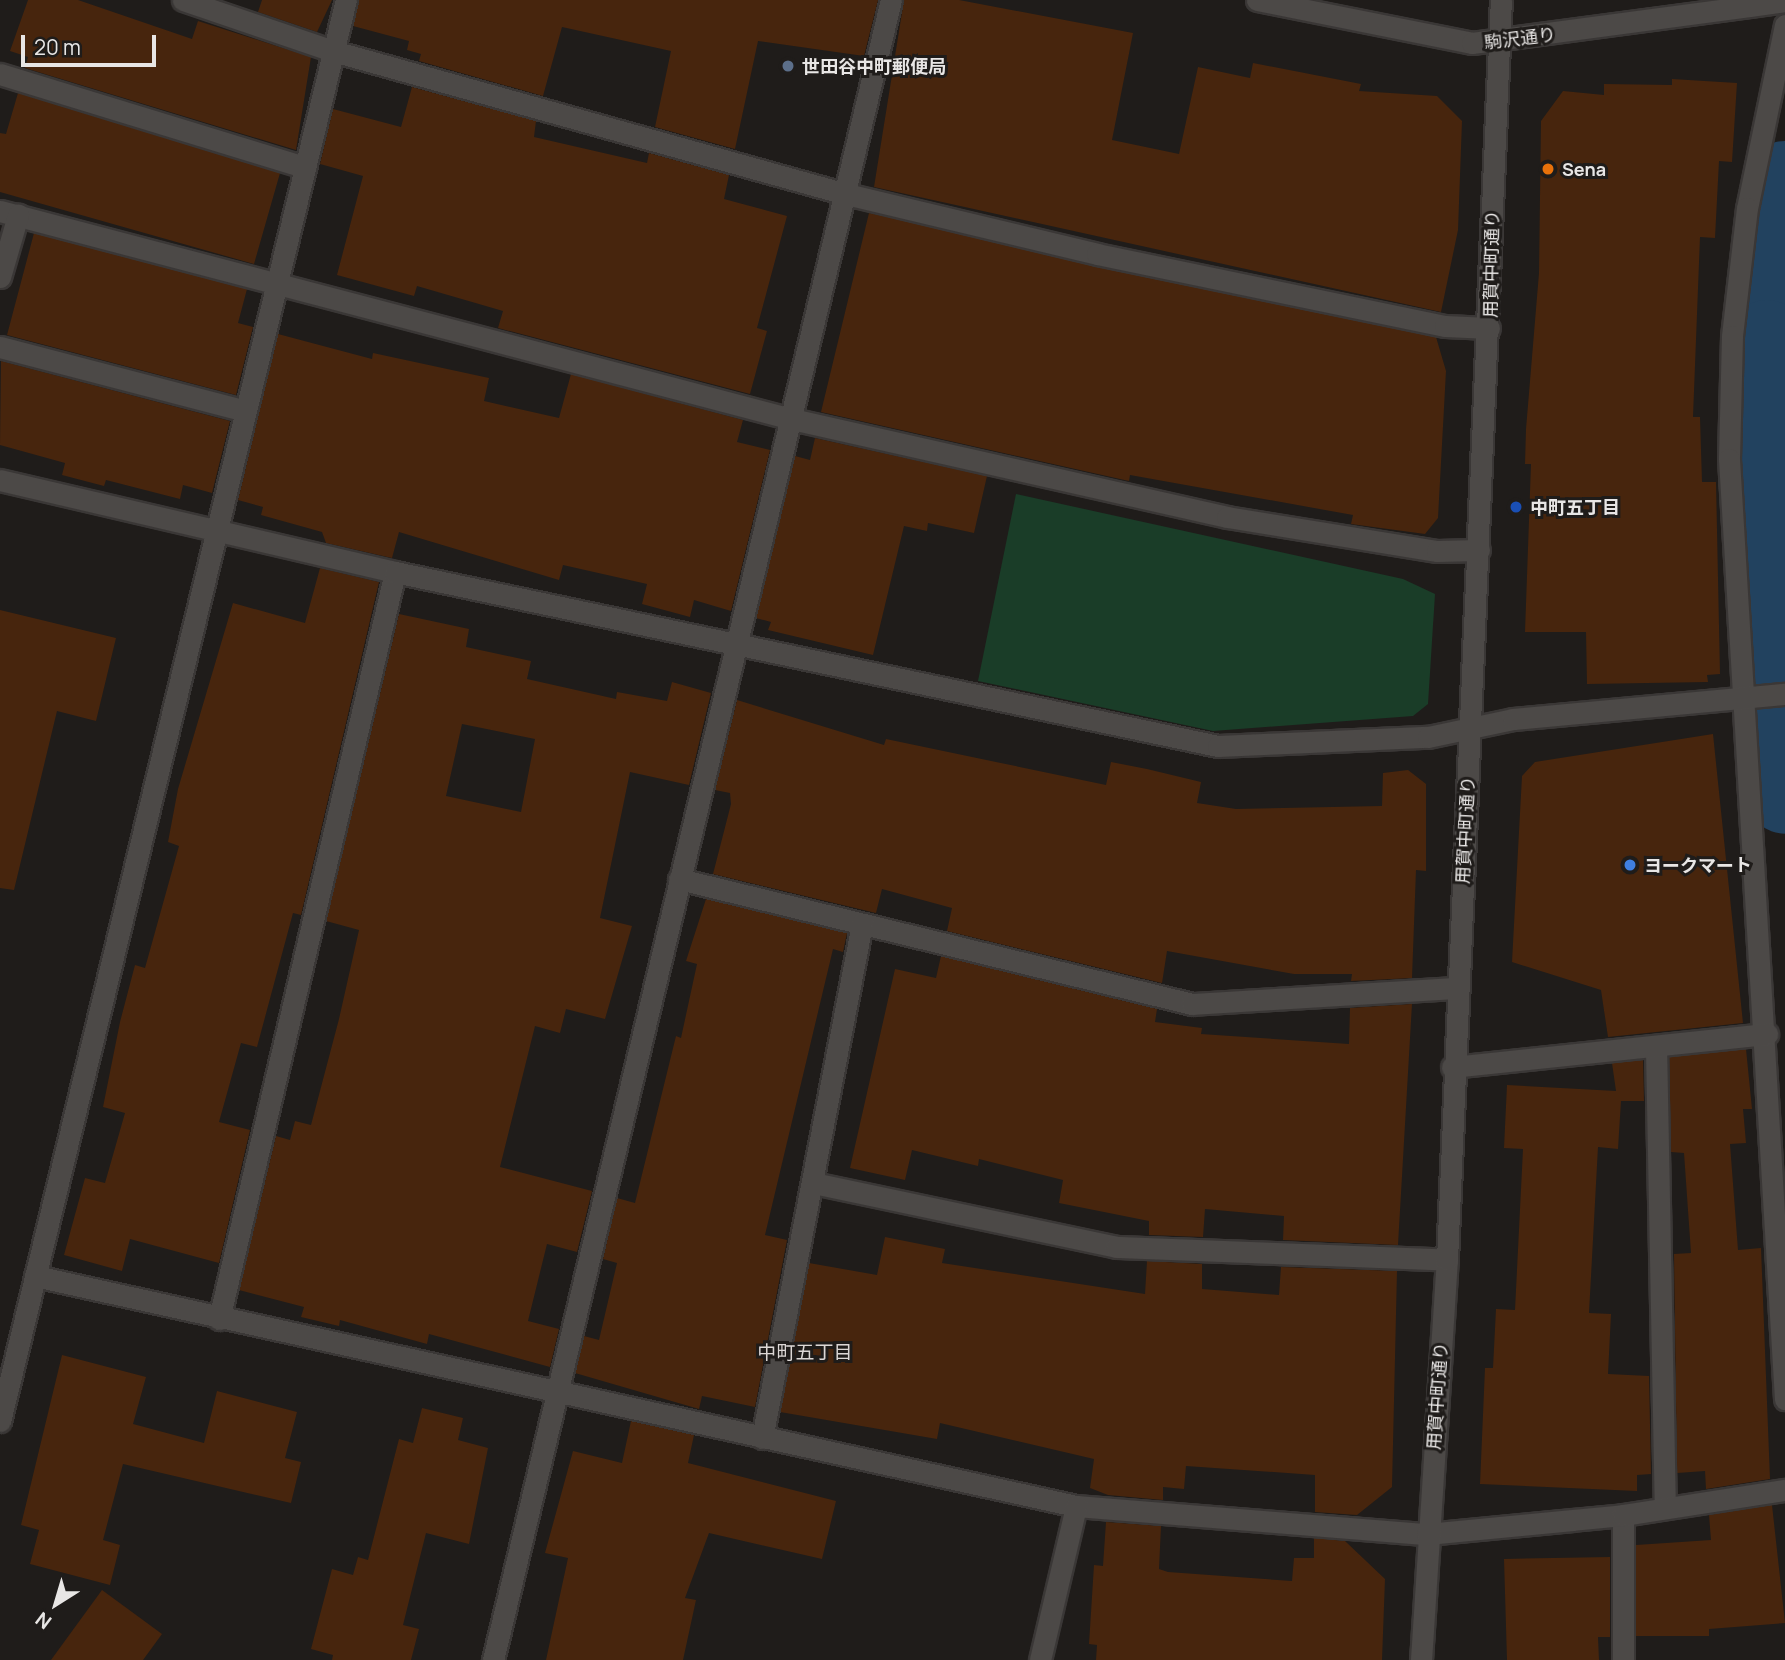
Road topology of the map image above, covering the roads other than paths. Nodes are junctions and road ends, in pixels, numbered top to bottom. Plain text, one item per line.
1 (183, 0) edge
2 (345, 0) edge
3 (891, 0) edge
4 (1257, 0) edge
5 (1501, 0) edge
6 (1785, 1) edge
7 (1785, 25) edge
8 (1497, 43) junction
9 (333, 51) junction
10 (0, 74) edge
11 (305, 167) junction
12 (846, 194) junction
13 (9, 213) edge
14 (0, 277) edge
15 (276, 286) junction
16 (1489, 328) junction
17 (0, 347) edge
18 (245, 411) junction
19 (792, 419) junction
20 (0, 480) edge
21 (217, 529) junction
22 (1479, 550) junction
23 (395, 572) junction
24 (737, 646) junction
25 (1785, 694) edge
26 (1751, 696) junction
27 (1470, 730) junction
28 (679, 879) junction
29 (862, 924) junction
30 (1457, 988) junction
31 (1767, 1034) junction
32 (1656, 1045) junction
33 (1452, 1067) junction
34 (813, 1183) junction
35 (1447, 1259) junction
36 (35, 1276) junction
37 (219, 1319) junction
38 (558, 1396) junction
39 (1785, 1399) edge
40 (0, 1420) edge
41 (762, 1438) junction
42 (1785, 1490) edge
43 (1665, 1505) junction
44 (1076, 1506) junction
45 (1623, 1515) junction
46 (1427, 1534) junction
47 (493, 1660) edge
48 (1040, 1660) edge
49 (1421, 1660) edge
50 (1623, 1660) edge

1 - 9 street
2 - 9 street
3 - 12 street
4 - 8 street, 駒沢通り
5 - 8 street, 用賀中町通り
6 - 8 street, 駒沢通り
7 - 26 street
8 - 16 street, 用賀中町通り
9 - 11 street
9 - 12 street
10 - 11 street
11 - 15 street
12 - 16 street
12 - 19 street
13 - 14 street
13 - 15 street
15 - 18 street
15 - 19 street
16 - 22 street, 用賀中町通り
17 - 18 street
18 - 21 street
19 - 22 street
19 - 24 street
20 - 21 street
21 - 23 street
21 - 36 street
22 - 27 street, 用賀中町通り
23 - 24 street
23 - 37 street
24 - 27 street
24 - 28 street
25 - 26 street
26 - 27 street
26 - 31 street
27 - 30 street, 用賀中町通り
28 - 29 street
28 - 38 street
29 - 30 street
29 - 34 street
30 - 33 street, 用賀中町通り
31 - 32 street
31 - 39 street
32 - 33 street
32 - 43 street
33 - 35 street, 用賀中町通り
34 - 35 street
34 - 41 street
35 - 46 street, 用賀中町通り
36 - 37 street
36 - 40 street
37 - 38 street
38 - 41 street
38 - 47 street
41 - 44 street
42 - 43 street
43 - 45 street
44 - 46 street
44 - 48 street
45 - 46 street
45 - 50 street
46 - 49 street, 用賀中町通り

